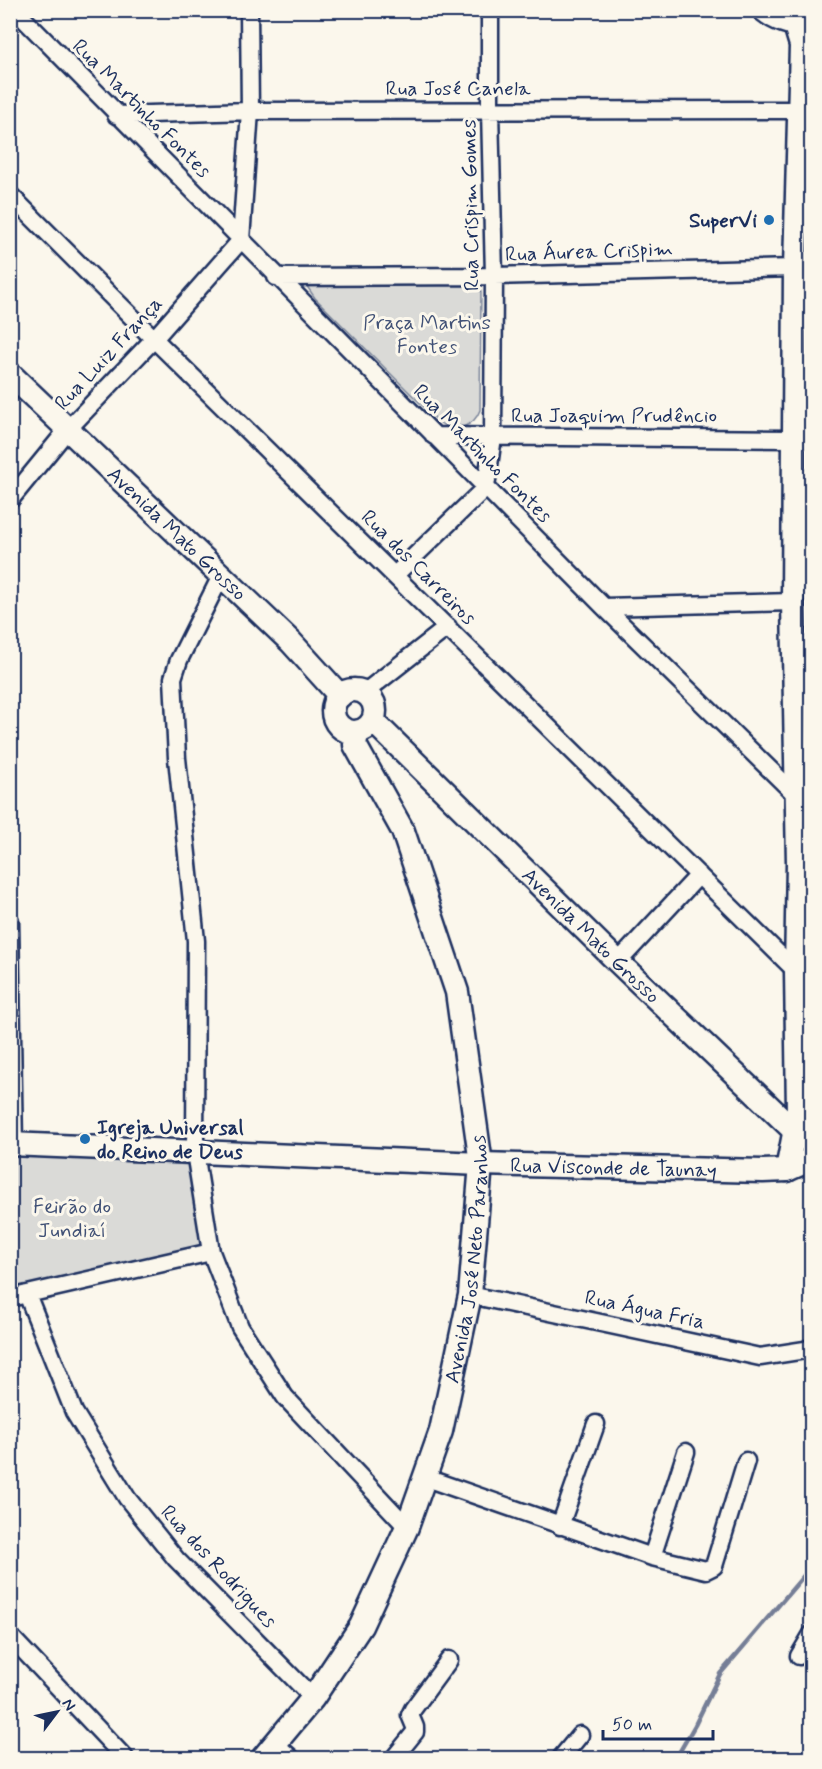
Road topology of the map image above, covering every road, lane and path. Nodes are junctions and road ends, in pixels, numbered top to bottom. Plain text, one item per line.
1 (15, 10) edge
2 (249, 10) edge
3 (490, 10) edge
4 (764, 10) edge
5 (803, 26) edge
6 (490, 110) junction
7 (250, 111) junction
8 (800, 111) junction
9 (116, 114) junction
10 (10, 195) edge
11 (241, 240) junction
12 (795, 268) junction
13 (494, 276) junction
14 (276, 277) junction
15 (154, 339) junction
16 (803, 350) edge
17 (10, 374) edge
18 (68, 429) junction
19 (434, 436) junction
20 (494, 437) junction
21 (794, 439) junction
22 (486, 487) junction
23 (10, 500) edge
24 (395, 575) junction
25 (221, 576) junction
26 (793, 602) junction
27 (604, 607) junction
28 (448, 627) junction
29 (364, 693) junction
30 (340, 696) junction
31 (804, 696) edge
32 (365, 726) junction
33 (797, 796) junction
34 (699, 875) junction
35 (10, 921) edge
36 (618, 962) junction
37 (796, 970) junction
38 (804, 1042) edge
39 (794, 1131) junction
40 (12, 1145) edge
41 (812, 1147) edge
42 (195, 1152) junction
43 (812, 1159) edge
44 (480, 1164) junction
45 (787, 1170) junction
46 (211, 1252) junction
47 (470, 1295) junction
48 (19, 1296) edge
49 (812, 1347) edge
50 (596, 1424) dead end
51 (686, 1452) dead end
52 (746, 1461) dead end
53 (426, 1478) junction
54 (560, 1526) junction
55 (407, 1527) junction
56 (652, 1557) junction
57 (812, 1634) edge
58 (10, 1636) edge
59 (799, 1656) dead end
60 (449, 1660) dead end
61 (313, 1698) junction
62 (580, 1735) dead end
63 (276, 1754) edge
64 (125, 1758) edge
65 (394, 1758) edge
66 (561, 1758) edge

1 - 9 street, Rua Martinho Fontes
2 - 7 street
3 - 6 street, Rua Crispim Gomes
4 - 5 main road
5 - 8 main road
6 - 7 street, Rua José Canela
6 - 8 street, Rua José Canela
6 - 13 street, Rua Crispim Gomes
7 - 9 street, Rua José Canela
7 - 11 street
8 - 12 main road
9 - 11 street, Rua Martinho Fontes
10 - 15 street, Rua dos Carreiros
11 - 14 street, Rua Martinho Fontes
11 - 15 street, Rua Luiz França
12 - 13 street, Rua Áurea Crispim
12 - 16 main road
13 - 14 street, Rua Áurea Crispim
13 - 20 street, Rua Crispim Gomes
14 - 19 street, Rua Martinho Fontes
15 - 18 street, Rua Luiz França
15 - 24 street, Rua dos Carreiros
16 - 21 main road
17 - 18 main road, Avenida Mato Grosso
18 - 23 street, Rua Luiz França
18 - 25 main road, Avenida Mato Grosso
19 - 20 street, Rua Joaquim Prudêncio
19 - 22 street, Rua Martinho Fontes
20 - 21 street, Rua Joaquim Prudêncio
20 - 22 street, Rua Crispim Gomes
21 - 26 main road
22 - 24 street
22 - 27 street, Rua Martinho Fontes
24 - 28 street, Rua dos Carreiros
25 - 30 main road, Avenida Mato Grosso
25 - 42 street
26 - 27 street
26 - 31 main road
27 - 33 street, Rua Martinho Fontes
28 - 29 street
28 - 34 street, Rua dos Carreiros
29 - 30 main road
29 - 32 main road
30 - 32 main road
31 - 33 main road
32 - 36 main road, Avenida Mato Grosso
32 - 44 main road, Avenida José Neto Paranhos
33 - 37 main road
34 - 36 street
34 - 37 street, Rua dos Carreiros
35 - 40 street
36 - 39 main road, Avenida Mato Grosso
37 - 38 main road
38 - 39 main road
39 - 41 main road, Avenida Mato Grosso
39 - 45 main road
40 - 42 main road, Rua Visconde de Taunay
42 - 44 main road, Rua Visconde de Taunay
42 - 46 street
43 - 45 main road, Rua Visconde de Taunay
44 - 45 main road, Rua Visconde de Taunay
44 - 47 main road, Avenida José Neto Paranhos
46 - 48 street
46 - 55 street
47 - 49 street, Rua Água Fria
47 - 53 main road, Avenida José Neto Paranhos
48 - 61 street, Rua dos Rodrigues
50 - 54 street
51 - 56 street
52 - 56 street
53 - 54 street
53 - 55 main road, Avenida José Neto Paranhos
54 - 56 street
55 - 61 main road, Avenida José Neto Paranhos
57 - 59 street
58 - 64 street
60 - 65 street
61 - 63 main road, Avenida José Neto Paranhos
62 - 66 street

